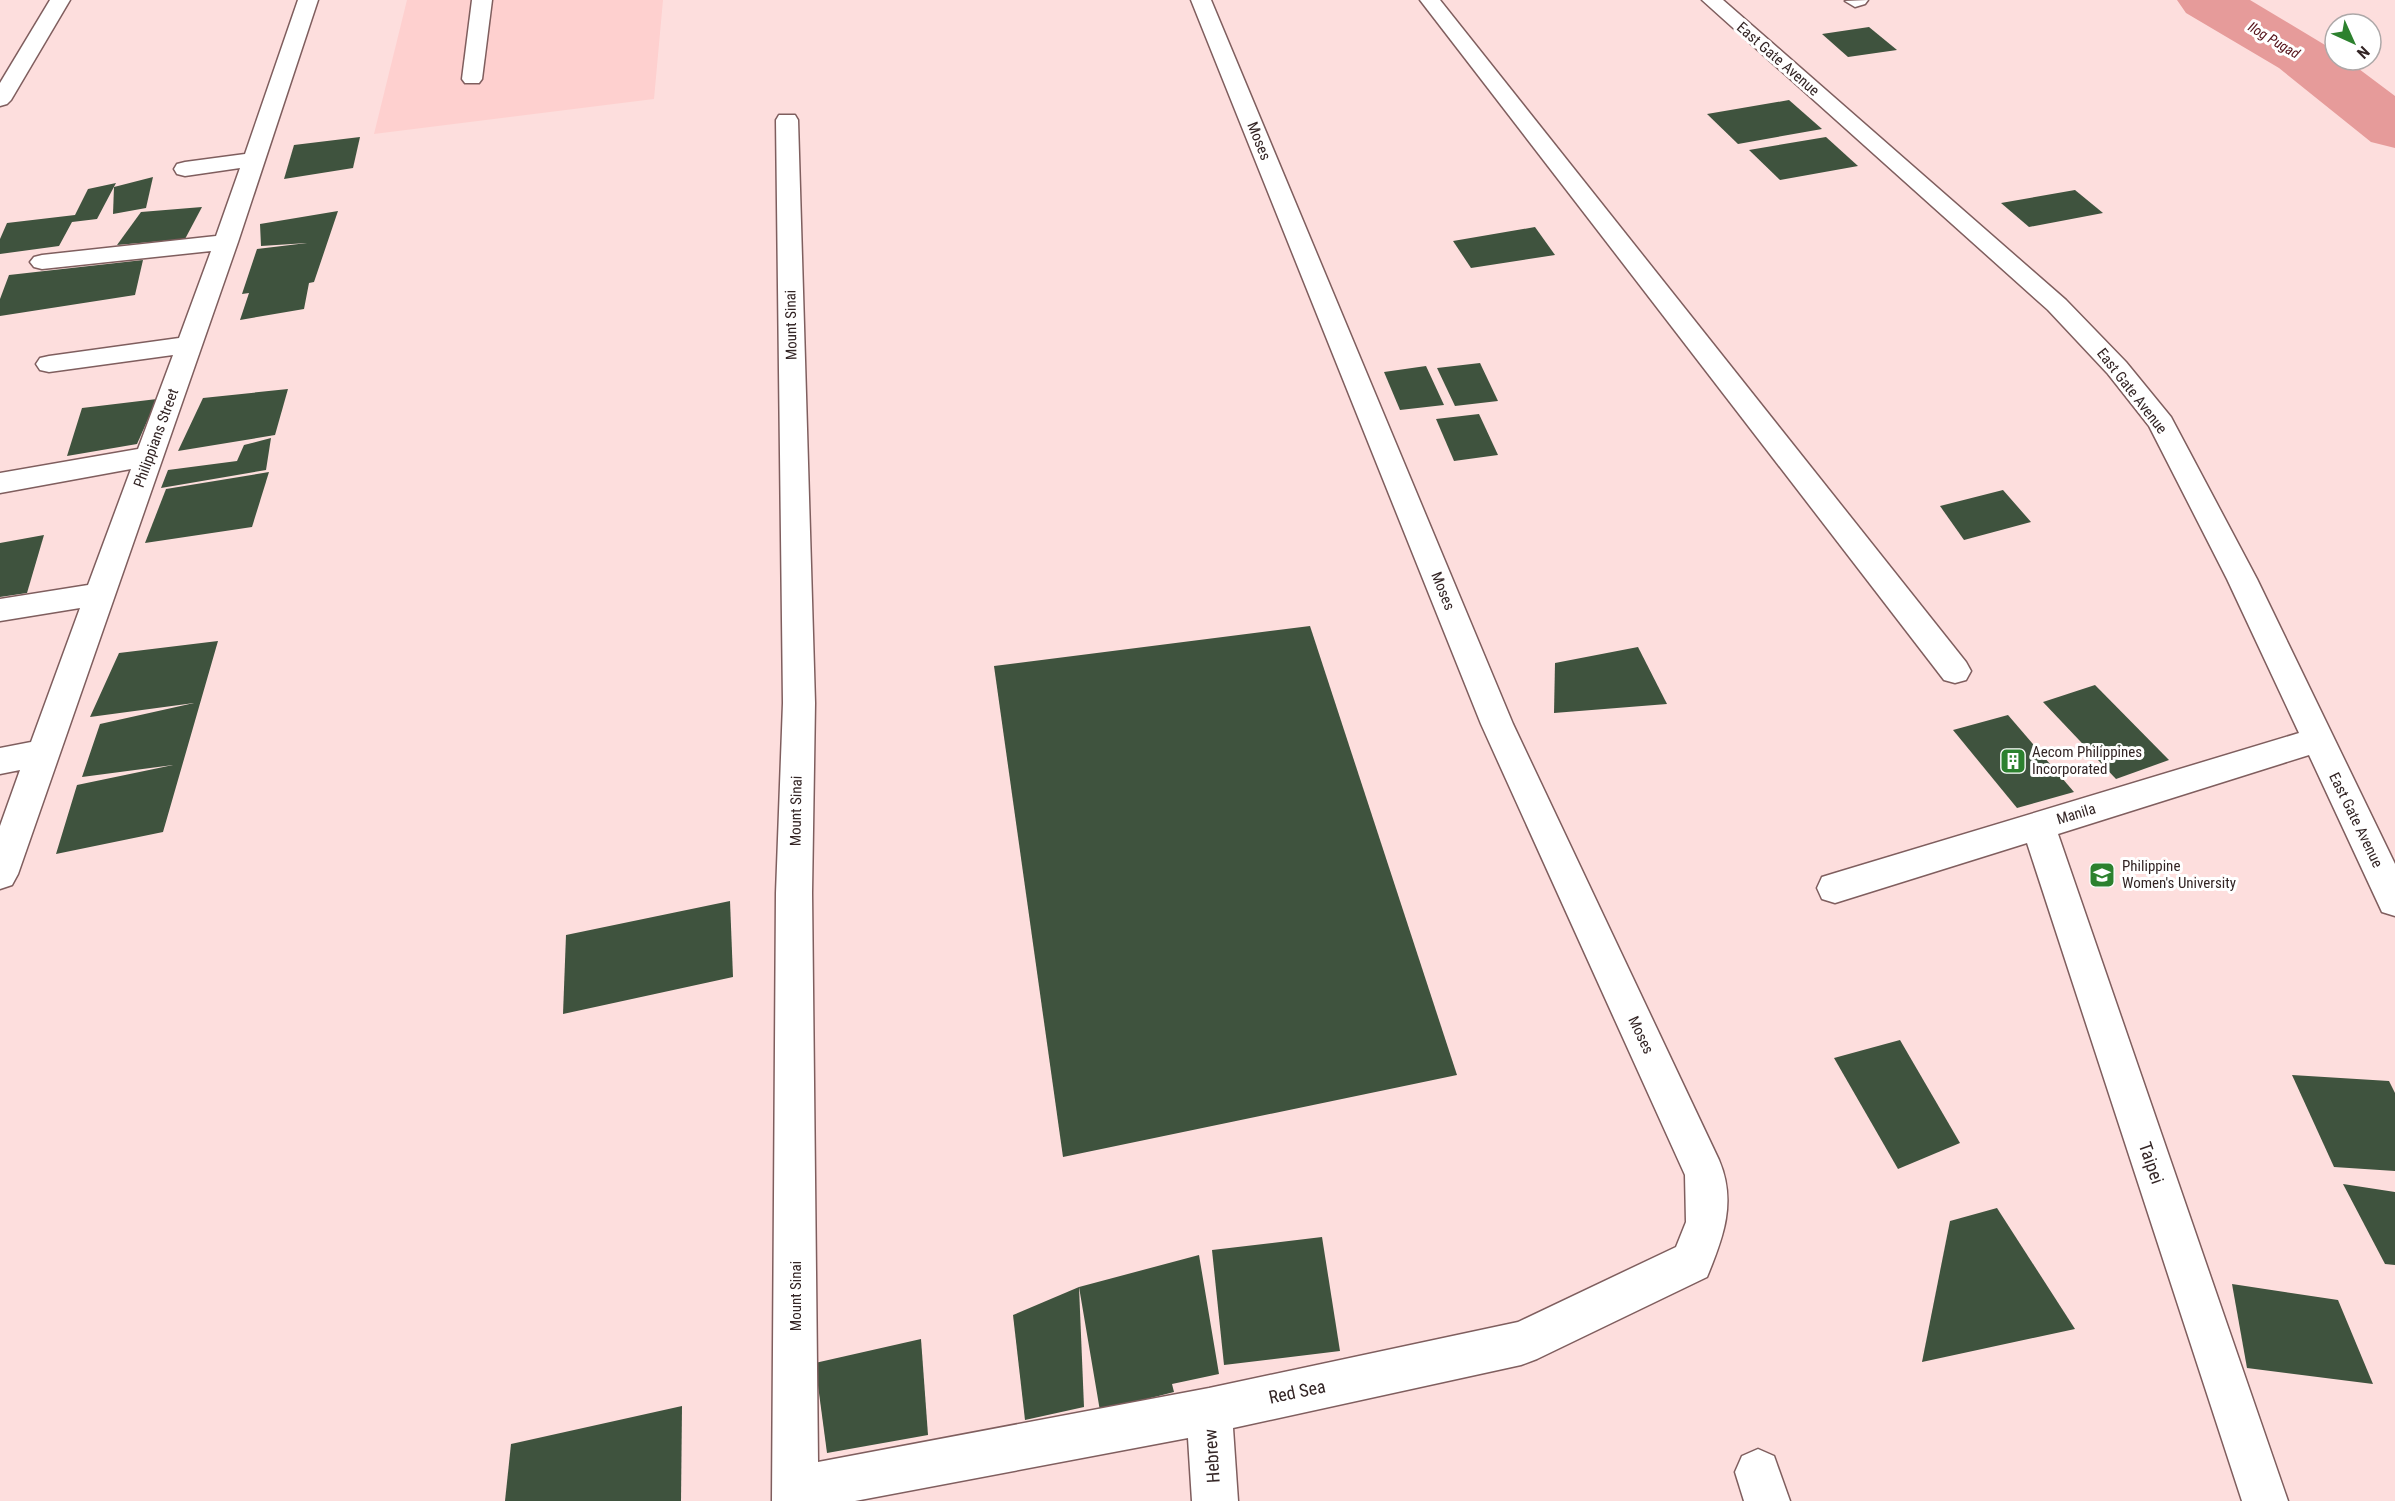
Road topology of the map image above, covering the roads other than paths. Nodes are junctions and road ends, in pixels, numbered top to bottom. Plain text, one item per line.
1 (60, 0) edge
2 (308, 0) edge
3 (482, 0) edge
4 (1201, 0) edge
5 (1430, 0) edge
6 (1712, 0) edge
7 (472, 79) dead end
8 (0, 100) edge
9 (787, 120) dead end
10 (255, 159) junction
11 (185, 169) dead end
12 (226, 242) junction
13 (42, 262) dead end
14 (189, 345) junction
15 (49, 364) dead end
16 (150, 456) junction
17 (0, 483) edge
18 (101, 594) junction
19 (0, 610) edge
20 (1956, 671) dead end
21 (2317, 740) junction
22 (43, 753) junction
23 (0, 761) edge
24 (2038, 825) junction
25 (0, 874) edge
26 (1835, 888) dead end
27 (2395, 901) edge
28 (1705, 1174) joint
29 (1209, 1411) junction
30 (796, 1495) edge
31 (1215, 1501) edge
32 (2265, 1501) edge

1 - 8 street
2 - 10 street, Philippians Street
3 - 7 street
4 - 28 street, Moses
5 - 20 street
6 - 21 street, East Gate Avenue
9 - 30 street, Mount Sinai
10 - 11 street
10 - 12 street, Philippians Street
12 - 13 street
12 - 14 street, Philippians Street
14 - 15 street
14 - 16 street, Philippians Street
16 - 17 street
16 - 18 street, Philippians Street
18 - 19 street
18 - 22 street, Philippians Street
21 - 24 street, Manila
21 - 27 street, East Gate Avenue
22 - 23 street
22 - 25 street, Philippians Street
24 - 26 street, Manila
24 - 32 street, Taipei
28 - 29 street, Red Sea
29 - 30 street, Red Sea
29 - 31 street, Hebrew

